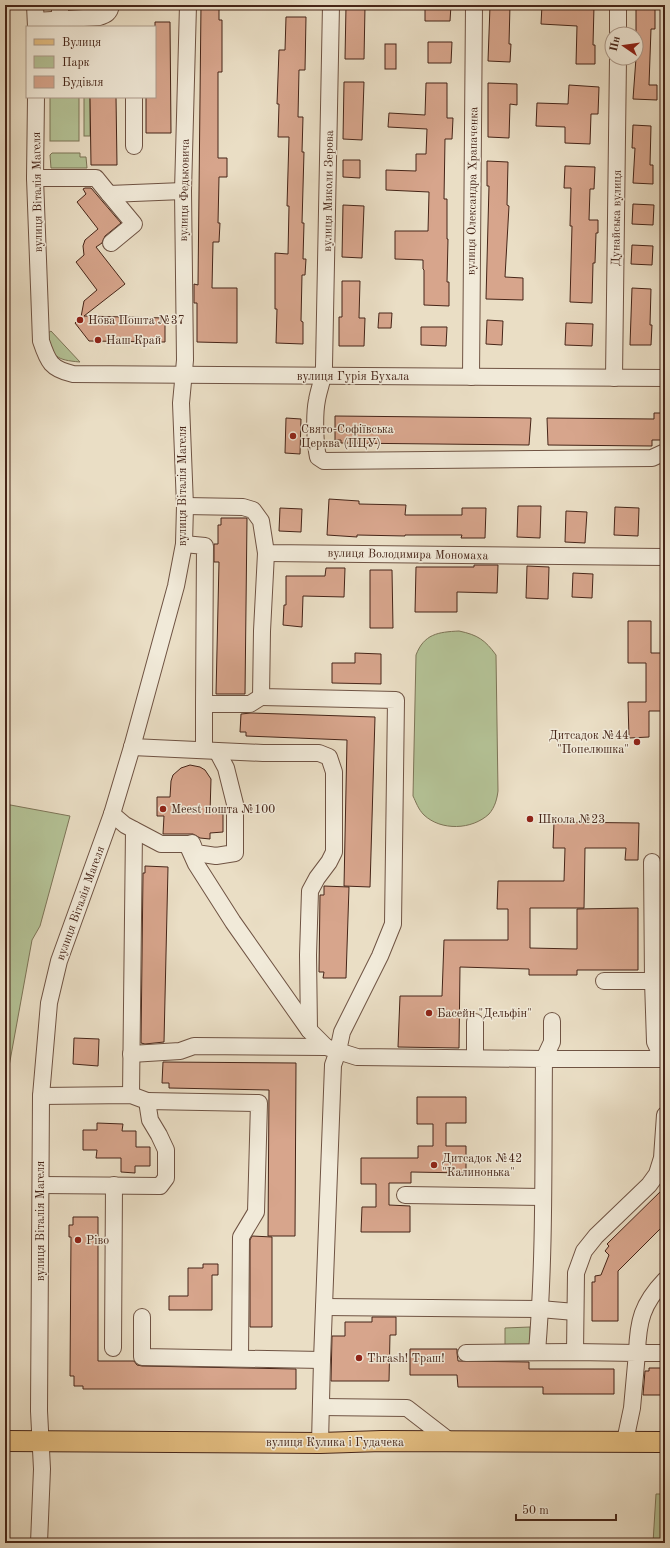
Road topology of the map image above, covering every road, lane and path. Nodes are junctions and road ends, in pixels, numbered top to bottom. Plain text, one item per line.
1 (35, 5) edge
2 (111, 5) edge
3 (188, 5) edge
4 (331, 5) edge
5 (474, 5) edge
6 (618, 5) edge
7 (60, 12) edge
8 (36, 24) edge
9 (618, 26) edge
10 (618, 66) edge
11 (36, 98) edge
12 (134, 98) edge
13 (134, 146) dead end
14 (35, 178) junction
15 (183, 191) junction
16 (109, 194) junction
17 (111, 243) dead end
18 (47, 358) joint
19 (183, 375) junction
20 (324, 376) junction
21 (471, 376) junction
22 (614, 378) junction
23 (665, 378) edge
24 (665, 452) edge
25 (184, 506) junction
26 (184, 544) junction
27 (266, 553) junction
28 (665, 557) edge
29 (261, 697) junction
30 (204, 704) junction
31 (132, 747) junction
32 (210, 751) junction
33 (112, 814) junction
34 (134, 830) junction
35 (187, 844) junction
36 (652, 862) dead end
37 (604, 981) dead end
38 (652, 981) junction
39 (552, 1021) dead end
40 (475, 1022) dead end
41 (309, 1030) junction
42 (332, 1049) junction
43 (131, 1054) junction
44 (475, 1058) junction
45 (544, 1059) junction
46 (131, 1095) junction
47 (41, 1096) junction
48 (147, 1101) junction
49 (665, 1115) edge
50 (41, 1185) junction
51 (114, 1185) junction
52 (405, 1195) dead end
53 (543, 1196) junction
54 (665, 1280) edge
55 (324, 1307) junction
56 (540, 1309) junction
57 (575, 1312) junction
58 (142, 1318) dead end
59 (113, 1348) dead end
60 (537, 1352) junction
61 (575, 1352) junction
62 (466, 1353) dead end
63 (637, 1353) junction
64 (665, 1353) edge
65 (240, 1358) junction
66 (322, 1360) junction
67 (321, 1407) junction
68 (42, 1440) junction
69 (5, 1441) edge
70 (625, 1441) junction
71 (451, 1442) junction
72 (665, 1442) edge
73 (320, 1443) junction
74 (39, 1543) edge

1 - 8 street
2 - 7 street
3 - 15 street, вулиця Федьковича
4 - 20 street, вулиця Миколи Зерова
5 - 21 street, вулиця Олександра Храпаченка
6 - 9 street
7 - 8 street
10 - 22 street, Дунайська вулиця
11 - 14 street, вулиця Віталія Магеля
12 - 13 street
14 - 16 street
14 - 18 street, вулиця Віталія Магеля
15 - 16 street
15 - 19 street, вулиця Федьковича
16 - 17 street
18 - 19 street, вулиця Гурія Бухала
19 - 20 street, вулиця Гурія Бухала
19 - 25 street, вулиця Віталія Магеля
20 - 21 street, вулиця Гурія Бухала
20 - 24 street, вулиця Миколи Зерова
21 - 22 street, вулиця Гурія Бухала
22 - 23 street, вулиця Гурія Бухала
25 - 26 street, вулиця Віталія Магеля
25 - 27 street
26 - 30 street
26 - 31 street, вулиця Віталія Магеля
27 - 28 street, вулиця Володимира Мономаха
27 - 29 street
29 - 30 street
29 - 42 street
30 - 32 street
31 - 32 street
31 - 33 street, вулиця Віталія Магеля
32 - 35 street
32 - 41 street
33 - 34 street
33 - 47 street, вулиця Віталія Магеля
34 - 35 street
34 - 43 street
35 - 41 street
36 - 38 street
37 - 38 street
38 - 45 street
39 - 45 street
40 - 44 street
41 - 42 street
42 - 43 street
42 - 44 street
42 - 55 street
43 - 46 street
44 - 45 street
45 - 53 street
46 - 47 street
46 - 48 street
47 - 50 street, вулиця Віталія Магеля
48 - 51 street
48 - 65 street
49 - 57 street
50 - 51 street
50 - 68 street, вулиця Віталія Магеля
51 - 59 street
52 - 53 street
53 - 56 street
54 - 63 street
55 - 56 street
55 - 66 street
56 - 57 street
56 - 60 street
57 - 61 street
58 - 65 street
60 - 61 street
60 - 62 street
61 - 63 street
63 - 64 street
63 - 70 street
65 - 66 street
66 - 67 street
67 - 71 street
67 - 73 street
68 - 69 main road, вулиця Кулика і Гудачека
68 - 73 main road, вулиця Кулика і Гудачека
68 - 74 street, вулиця Віталія Магеля
70 - 71 main road, вулиця Кулика і Гудачека
70 - 72 main road, вулиця Кулика і Гудачека
71 - 73 main road, вулиця Кулика і Гудачека

